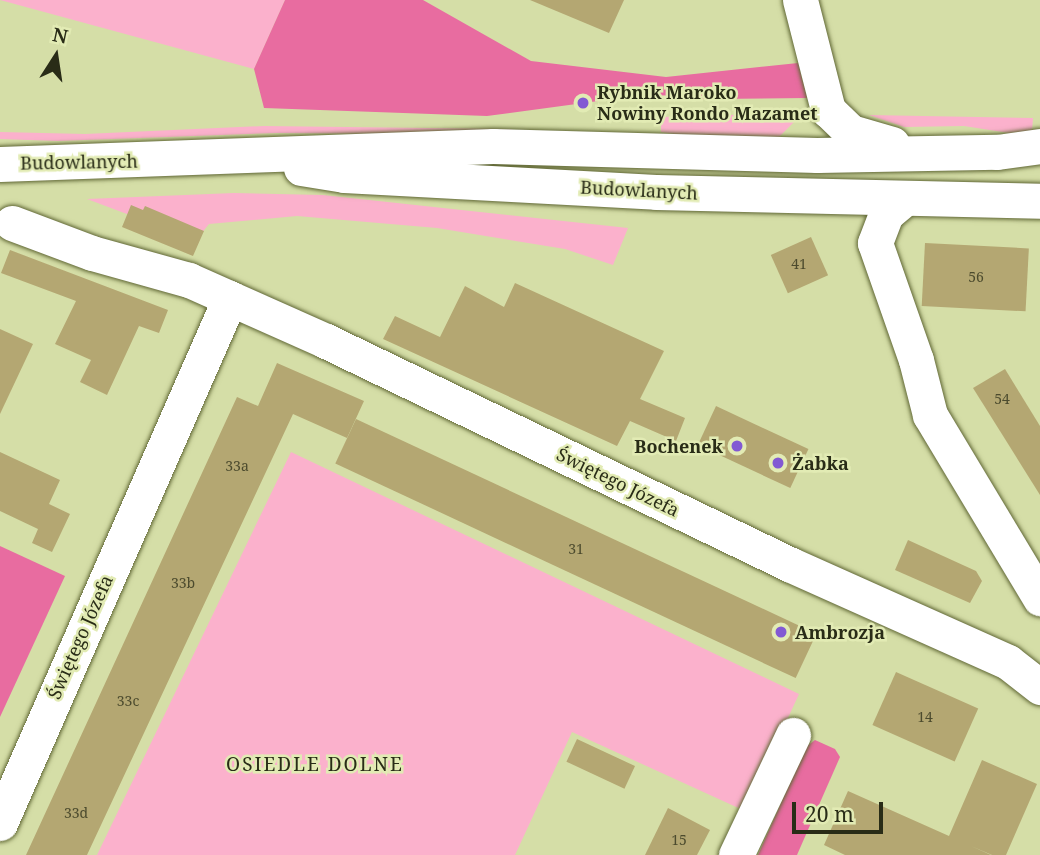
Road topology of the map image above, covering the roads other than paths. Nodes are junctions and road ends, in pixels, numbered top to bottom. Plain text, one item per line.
1 (800, 0) edge
2 (828, 110) junction
3 (1040, 146) edge
4 (929, 154) junction
5 (791, 155) junction
6 (239, 157) junction
7 (0, 169) edge
8 (905, 198) junction
9 (1040, 201) edge
10 (12, 223) dead end
11 (230, 298) junction
12 (1040, 598) edge
13 (1024, 661) edge
14 (1040, 687) edge
15 (793, 734) dead end
16 (0, 823) edge
17 (736, 855) edge

1 - 2 street
2 - 4 street
2 - 5 street
3 - 4 street, Budowlanych
4 - 5 street, Budowlanych
5 - 6 street, Budowlanych
6 - 7 street, Budowlanych
6 - 8 street, Budowlanych
8 - 9 street, Budowlanych
8 - 12 street
10 - 11 street, Świętego Józefa
11 - 13 street, Świętego Józefa
11 - 16 street, Świętego Józefa
13 - 14 street, Świętego Józefa
15 - 17 street

